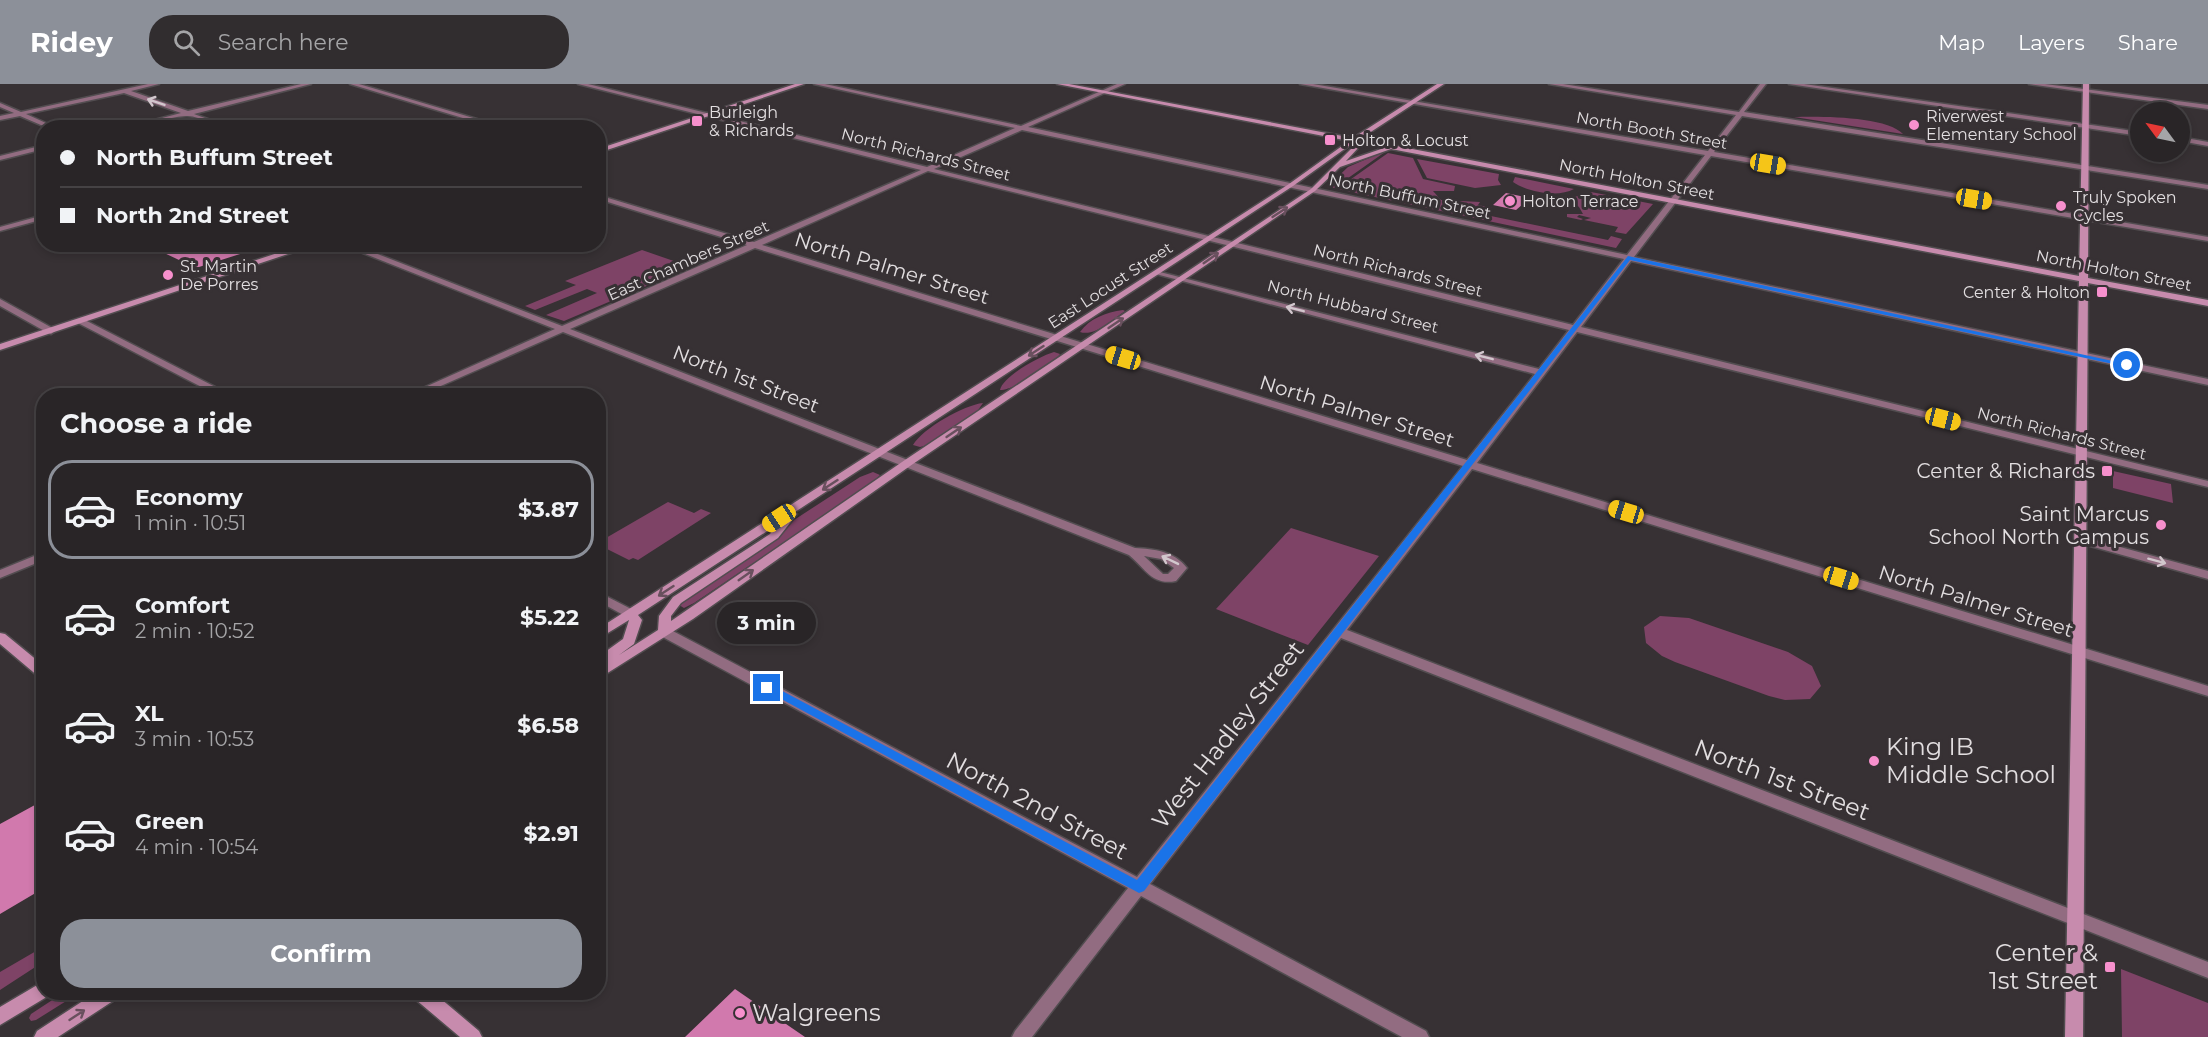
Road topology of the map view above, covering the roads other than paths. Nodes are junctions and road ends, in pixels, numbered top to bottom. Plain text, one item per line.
1 (156, 84) edge
2 (308, 84) edge
3 (353, 84) edge
4 (581, 84) edge
5 (801, 84) edge
6 (817, 84) edge
7 (1060, 84) edge
8 (1122, 84) edge
9 (1304, 84) edge
10 (1441, 84) edge
11 (1552, 84) edge
12 (1763, 84) edge
13 (1792, 84) edge
14 (2032, 84) edge
15 (2086, 88) edge
16 (124, 91) junction
17 (1103, 92) junction
18 (1412, 102) junction
19 (0, 105) edge
20 (2208, 107) edge
21 (22, 113) junction
22 (188, 113) junction
23 (1740, 113) junction
24 (705, 116) junction
25 (0, 118) edge
26 (37, 120) edge
27 (160, 120) edge
28 (207, 120) edge
29 (477, 120) edge
30 (2086, 126) junction
31 (1021, 128) junction
32 (2130, 133) edge
33 (1356, 141) junction
34 (2190, 141) edge
35 (2208, 144) edge
36 (1391, 147) junction
37 (606, 148) edge
38 (36, 149) edge
39 (1711, 154) junction
40 (0, 158) edge
41 (1337, 167) junction
42 (2085, 168) junction
43 (925, 170) junction
44 (1291, 185) junction
45 (2208, 187) edge
46 (1313, 190) junction
47 (606, 199) edge
48 (1672, 201) junction
49 (2085, 218) junction
50 (36, 219) edge
51 (0, 229) edge
52 (1209, 238) junction
53 (2208, 239) edge
54 (1231, 244) junction
55 (755, 245) junction
56 (290, 252) edge
57 (364, 252) edge
58 (1628, 258) junction
59 (1156, 273) junction
60 (1181, 279) junction
61 (2084, 279) junction
62 (0, 302) edge
63 (2208, 303) edge
64 (81, 321) junction
65 (1575, 329) junction
66 (562, 330) junction
67 (51, 331) junction
68 (1057, 338) junction
69 (1083, 345) junction
70 (0, 347) edge
71 (2083, 355) junction
72 (1540, 372) junction
73 (2208, 382) edge
74 (211, 388) edge
75 (428, 388) edge
76 (879, 453) junction
77 (2082, 453) junction
78 (1469, 464) junction
79 (906, 465) junction
80 (2208, 484) edge
81 (797, 506) junction
82 (2080, 540) junction
83 (1133, 552) dead end
84 (36, 558) edge
85 (0, 574) edge
86 (2208, 575) edge
87 (606, 600) edge
88 (631, 614) junction
89 (606, 630) edge
90 (664, 632) junction
91 (1339, 632) junction
92 (0, 637) edge
93 (2079, 651) junction
94 (606, 658) edge
95 (36, 667) edge
96 (606, 670) edge
97 (2208, 691) edge
98 (1139, 888) junction
99 (2075, 918) junction
100 (2208, 970) edge
101 (36, 994) edge
102 (99, 1000) edge
103 (429, 1000) edge
104 (0, 1017) edge
105 (43, 1037) edge
106 (473, 1037) edge
107 (1021, 1037) edge
108 (1420, 1037) edge
109 (2074, 1037) edge

1 - 16 street
2 - 22 street
3 - 29 street
4 - 24 street, North Richards Street
5 - 24 main road
6 - 31 street, North Buffum Street
7 - 17 main road, North Holton Street
8 - 17 street, East Chambers Street
9 - 18 street, North Booth Street
10 - 18 main road, East Locust Street
11 - 23 street
12 - 23 street, West Hadley Street
13 - 30 street
14 - 15 street
15 - 20 street
15 - 30 main road
16 - 21 street
22 -> 16 street
17 - 31 street, East Chambers Street
17 - 33 main road, North Holton Street
18 - 33 main road, East Locust Street
18 - 39 street, North Booth Street
19 - 21 street
21 - 25 street
21 - 26 street
22 - 27 street
22 - 28 street
23 - 39 street, West Hadley Street
23 - 42 street
24 - 37 main road
24 - 43 street, North Richards Street
30 - 32 street
30 - 42 main road
31 - 43 street, East Chambers Street
31 - 44 street, North Buffum Street
33 - 36 main road, North Holton Street
33 - 41 main road, East Locust Street
33 - 44 main road, East Locust Street
34 - 35 street
36 - 41 main road
36 - 48 main road, North Holton Street
38 - 40 street
39 - 48 street, West Hadley Street
39 - 49 street, North Booth Street
41 - 46 main road, East Locust Street
42 - 45 street
42 - 49 main road
43 - 52 street, North Richards Street
43 - 55 street, East Chambers Street
44 - 46 street, North Buffum Street
44 - 52 main road, East Locust Street
54 -> 46 main road, East Locust Street
46 - 58 street, North Buffum Street
47 - 55 street, North Palmer Street
48 - 58 street, West Hadley Street
48 - 61 main road, North Holton Street
49 - 53 street, North Booth Street
49 - 61 main road
50 - 51 street
52 - 54 street, North Richards Street
52 - 59 main road, East Locust Street
60 -> 54 main road, East Locust Street
54 - 65 street, North Richards Street
55 - 66 street, East Chambers Street
55 - 68 street, North Palmer Street
56 - 64 main road
57 - 66 street, North 1st Street
58 - 65 street, West Hadley Street
58 - 71 street, North Buffum Street
59 - 60 street, North Hubbard Street
59 - 68 main road, East Locust Street
69 -> 60 main road, East Locust Street
72 -> 60 street, North Hubbard Street
61 - 63 main road, North Holton Street
61 - 71 main road
62 - 67 street
64 - 67 main road
64 - 74 street
65 - 72 street, West Hadley Street
65 - 77 street, North Richards Street
66 - 75 street, East Chambers Street
66 - 76 street, North 1st Street
67 - 70 main road
68 - 69 street, North Palmer Street
68 -> 76 main road, East Locust Street
69 - 78 street, North Palmer Street
79 -> 69 main road, East Locust Street
71 - 73 street, North Buffum Street
71 - 77 main road
72 - 78 street, West Hadley Street
76 - 79 street, North 1st Street
76 -> 81 main road, East Locust Street
77 - 80 street, North Richards Street
77 - 82 main road
78 - 91 street, West Hadley Street
78 - 93 street, North Palmer Street
79 - 83 street, North 1st Street
90 -> 79 main road, East Locust Street
81 -> 88 main road, East Locust Street
81 - 90 main road
82 -> 86 street
82 - 93 main road
84 - 85 street
87 - 88 street
88 - 89 main road, East Locust Street
88 - 94 main road
90 - 96 main road, East Locust Street
90 - 98 street, North 2nd Street
91 - 98 street, West Hadley Street
91 - 99 street, North 1st Street
92 - 95 main road
93 - 97 street, North Palmer Street
93 - 99 main road
98 - 107 street, West Hadley Street
98 - 108 street, North 2nd Street
99 - 100 street, North 1st Street
99 - 109 main road
101 - 104 main road
105 -> 102 main road
103 - 106 main road

